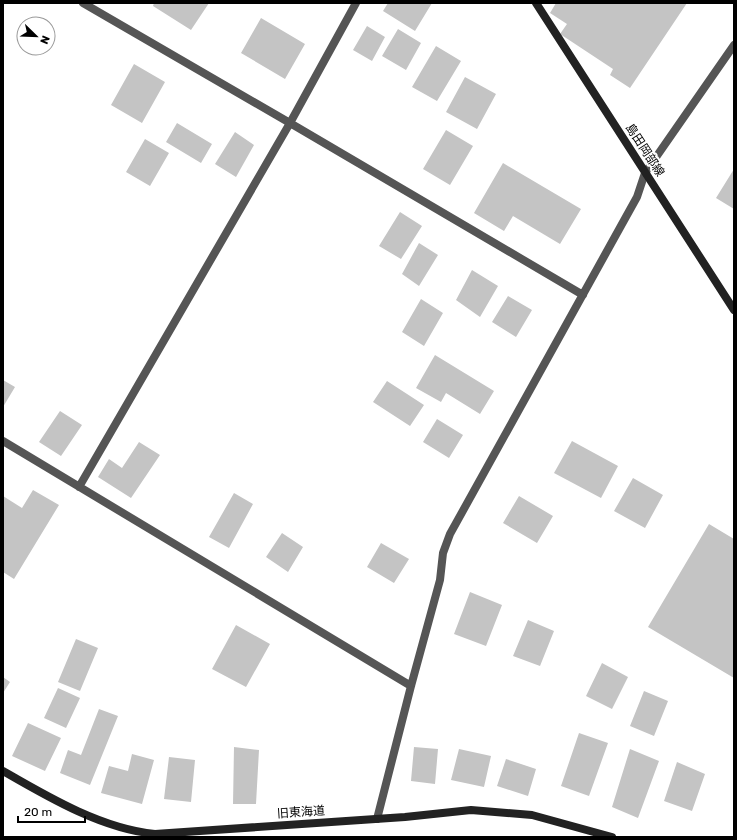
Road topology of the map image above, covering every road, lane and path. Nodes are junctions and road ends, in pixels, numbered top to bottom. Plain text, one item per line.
1 (83, 3) edge
2 (356, 3) edge
3 (536, 3) edge
4 (734, 45) edge
5 (290, 123) junction
6 (645, 173) junction
7 (583, 295) junction
8 (734, 310) edge
9 (3, 441) edge
10 (79, 487) junction
11 (411, 686) junction
12 (3, 771) edge
13 (377, 819) junction
14 (612, 837) edge

1 - 5 street
2 - 5 street
3 - 6 main road, 島田岡部線
4 - 6 street
5 - 7 street
5 - 10 street
6 - 7 street
6 - 8 main road, 島田岡部線
7 - 11 street
9 - 10 street
10 - 11 street
11 - 13 street
12 - 13 main road, 旧東海道
13 - 14 main road, 旧東海道

